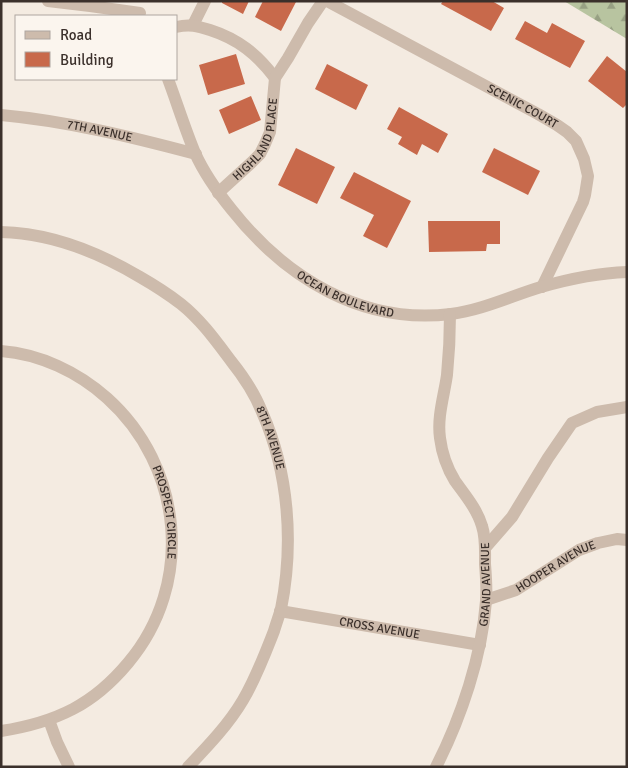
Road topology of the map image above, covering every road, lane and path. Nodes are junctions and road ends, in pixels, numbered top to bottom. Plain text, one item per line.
1 (48, 1) edge
2 (134, 1) edge
3 (205, 1) edge
4 (325, 1) edge
5 (141, 15) edge
6 (193, 25) junction
7 (178, 27) edge
8 (275, 78) junction
9 (168, 80) edge
10 (1, 115) edge
11 (196, 154) junction
12 (218, 193) junction
13 (1, 232) edge
14 (627, 272) edge
15 (542, 287) junction
16 (450, 314) junction
17 (1, 351) edge
18 (627, 407) edge
19 (627, 540) edge
20 (485, 548) junction
21 (486, 600) junction
22 (280, 611) junction
23 (480, 645) junction
24 (49, 720) junction
25 (1, 731) edge
26 (69, 767) edge
27 (188, 767) edge
28 (436, 767) edge

1 - 5 street
2 - 5 street
3 - 6 street
4 - 8 street, HIGHLAND PLACE
4 - 15 street, SCENIC COURT
6 - 7 street, HIGHLAND PLACE
6 - 8 street, HIGHLAND PLACE
8 - 12 street, HIGHLAND PLACE
9 - 11 street, OCEAN BOULEVARD
10 - 11 street, 7TH AVENUE
11 - 12 street, OCEAN BOULEVARD
12 - 16 street, OCEAN BOULEVARD
13 - 22 street, 8TH AVENUE
14 - 15 street, OCEAN BOULEVARD
15 - 16 street, OCEAN BOULEVARD
16 - 20 street, GRAND AVENUE
17 - 24 street, PROSPECT CIRCLE
18 - 20 street
19 - 21 street, HOOPER AVENUE
20 - 21 street, GRAND AVENUE
21 - 23 street, GRAND AVENUE
22 - 23 street, CROSS AVENUE
22 - 27 street, 8TH AVENUE
23 - 28 street, GRAND AVENUE
24 - 25 street, PROSPECT CIRCLE
24 - 26 street

